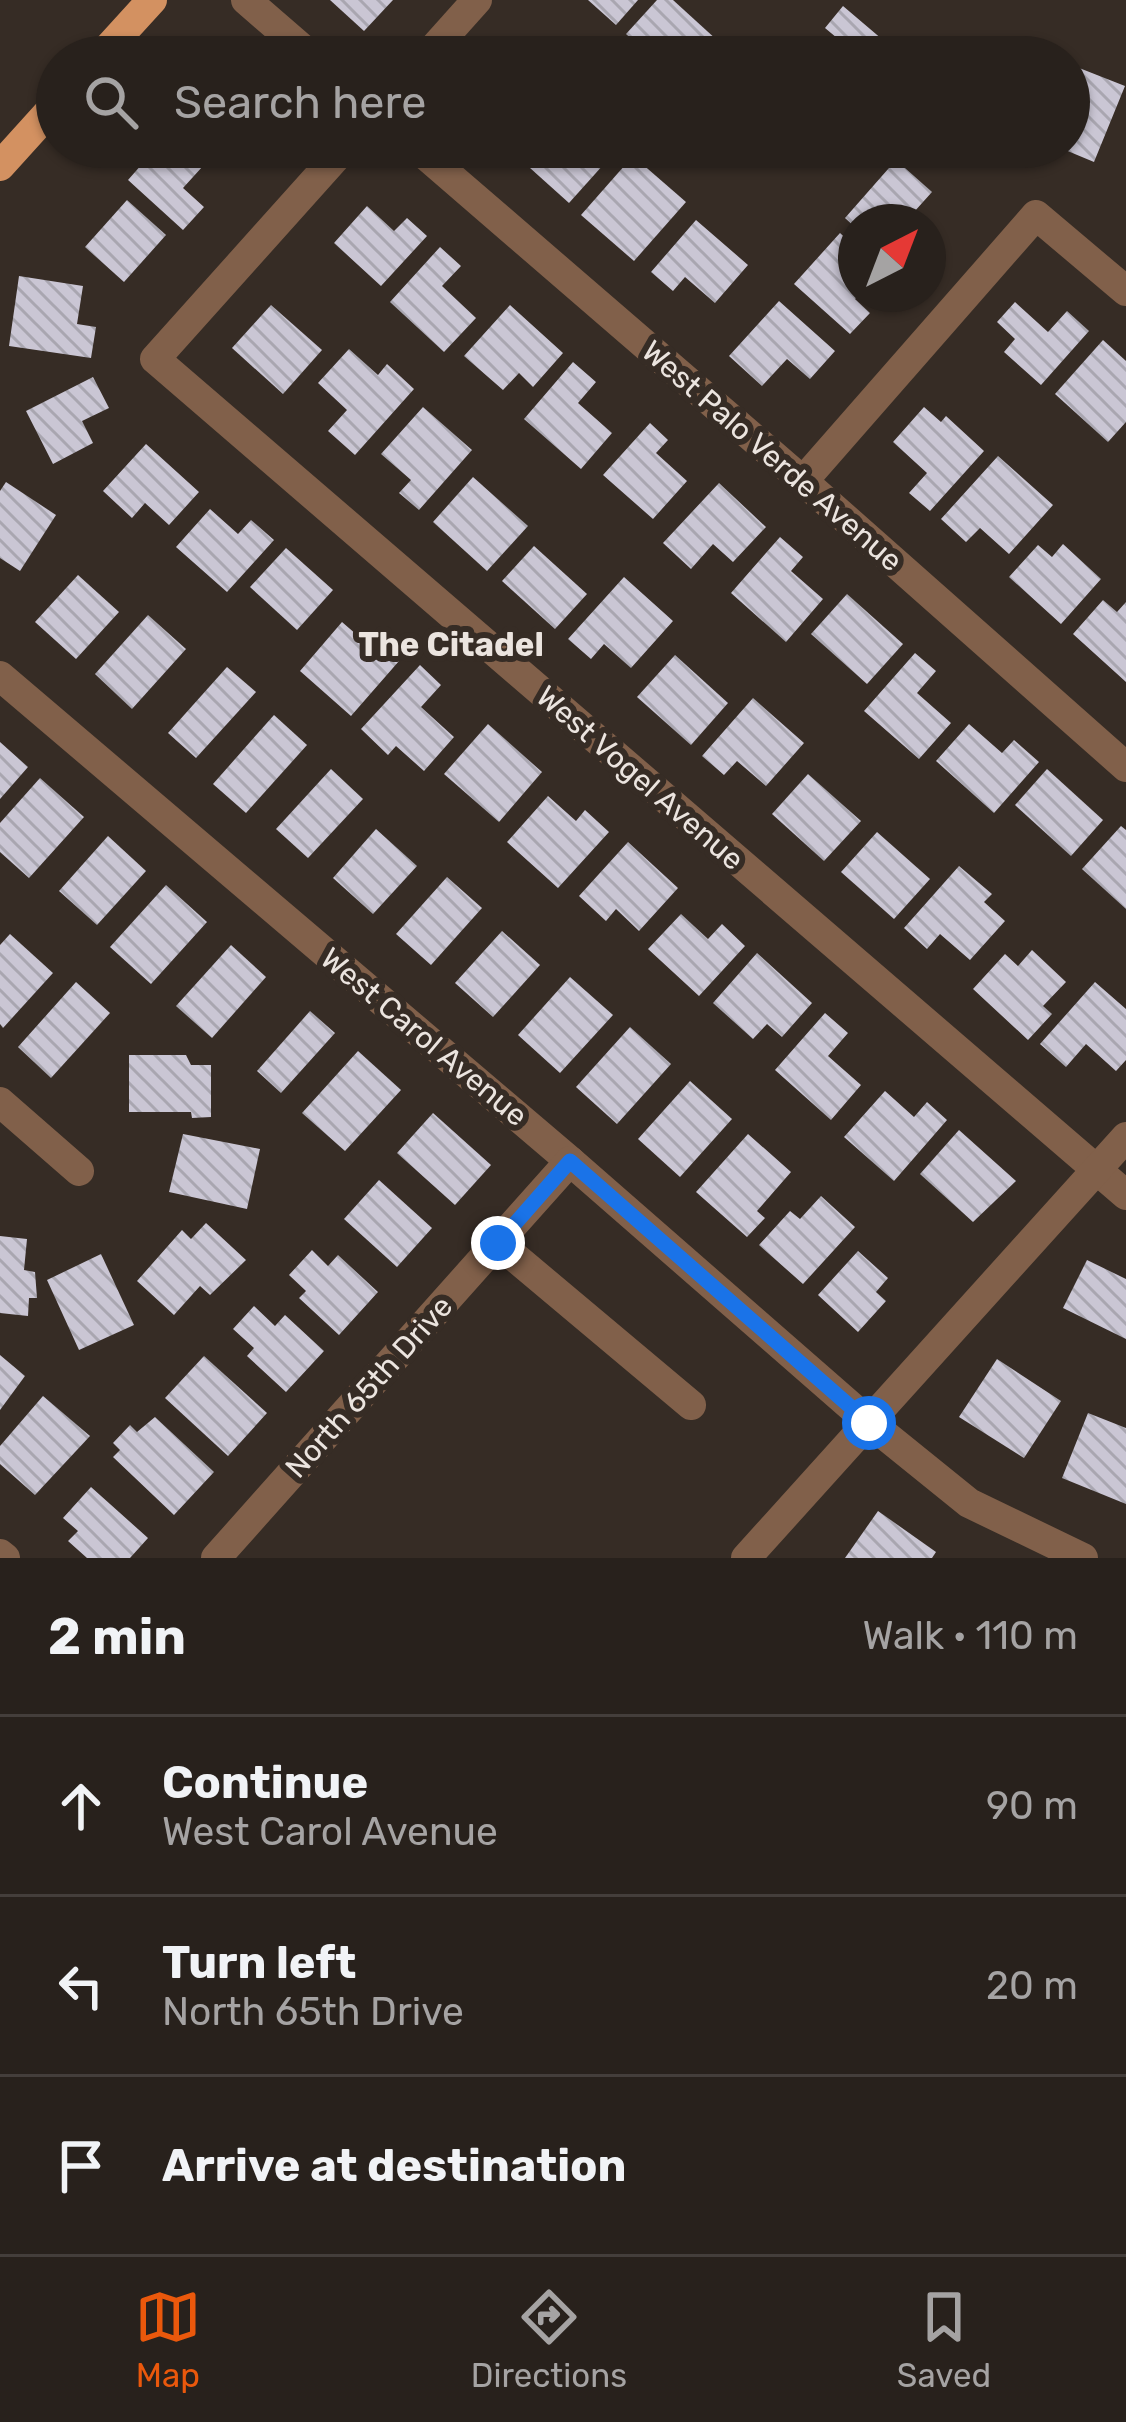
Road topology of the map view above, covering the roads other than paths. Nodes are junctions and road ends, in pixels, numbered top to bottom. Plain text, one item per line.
1 (152, 0) edge
2 (246, 0) edge
3 (477, 0) edge
4 (119, 36) edge
5 (288, 36) edge
6 (445, 36) edge
7 (36, 127) edge
8 (0, 166) edge
9 (326, 168) edge
10 (440, 168) edge
11 (1126, 291) edge
12 (803, 481) junction
13 (0, 676) edge
14 (1126, 767) edge
15 (0, 1102) edge
16 (1126, 1137) edge
17 (570, 1161) junction
18 (1095, 1170) junction
19 (80, 1172) dead end
20 (1126, 1195) edge
21 (498, 1243) junction
22 (691, 1405) dead end
23 (869, 1423) junction
24 (216, 1558) edge
25 (746, 1558) edge
26 (1083, 1558) edge

1 - 4 main road
2 - 5 street
3 - 6 street
7 - 8 main road
9 - 18 street, West Vogel Avenue
10 - 12 street, West Palo Verde Avenue
11 - 12 street
12 - 14 street, West Palo Verde Avenue
13 - 17 street, West Carol Avenue
15 - 19 street
16 - 18 street
17 - 21 street, North 65th Drive
17 - 23 street, West Carol Avenue
18 - 20 street, West Vogel Avenue
18 - 23 street
21 - 22 street
21 - 24 street, North 65th Drive
23 - 25 street
23 - 26 street, West Carol Avenue

